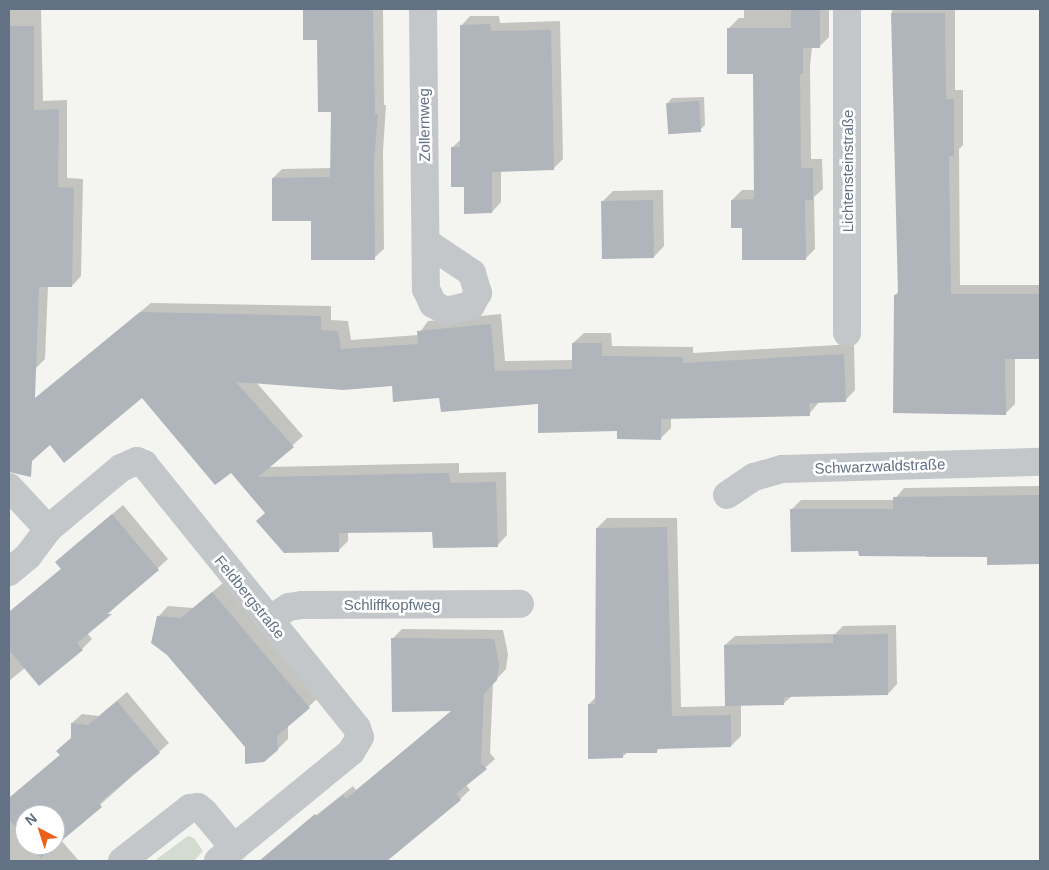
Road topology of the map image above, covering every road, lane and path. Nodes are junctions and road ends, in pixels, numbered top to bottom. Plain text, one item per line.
1 (423, 9) edge
2 (847, 9) edge
3 (426, 242) dead end
4 (847, 334) dead end
5 (1040, 462) edge
6 (9, 487) edge
7 (727, 495) dead end
8 (48, 529) junction
9 (9, 572) edge
10 (520, 604) dead end
11 (268, 620) junction
12 (226, 855) edge
13 (122, 861) edge

1 - 3 street, Zollernweg
2 - 4 street, Lichtensteinstraße
5 - 7 street, Schwarzwaldstraße
6 - 8 street
8 - 9 street, Feldbergstraße
8 - 11 street, Feldbergstraße
10 - 11 street, Schliffkopfweg
11 - 12 street, Feldbergstraße
12 - 13 street, Feldbergstraße

